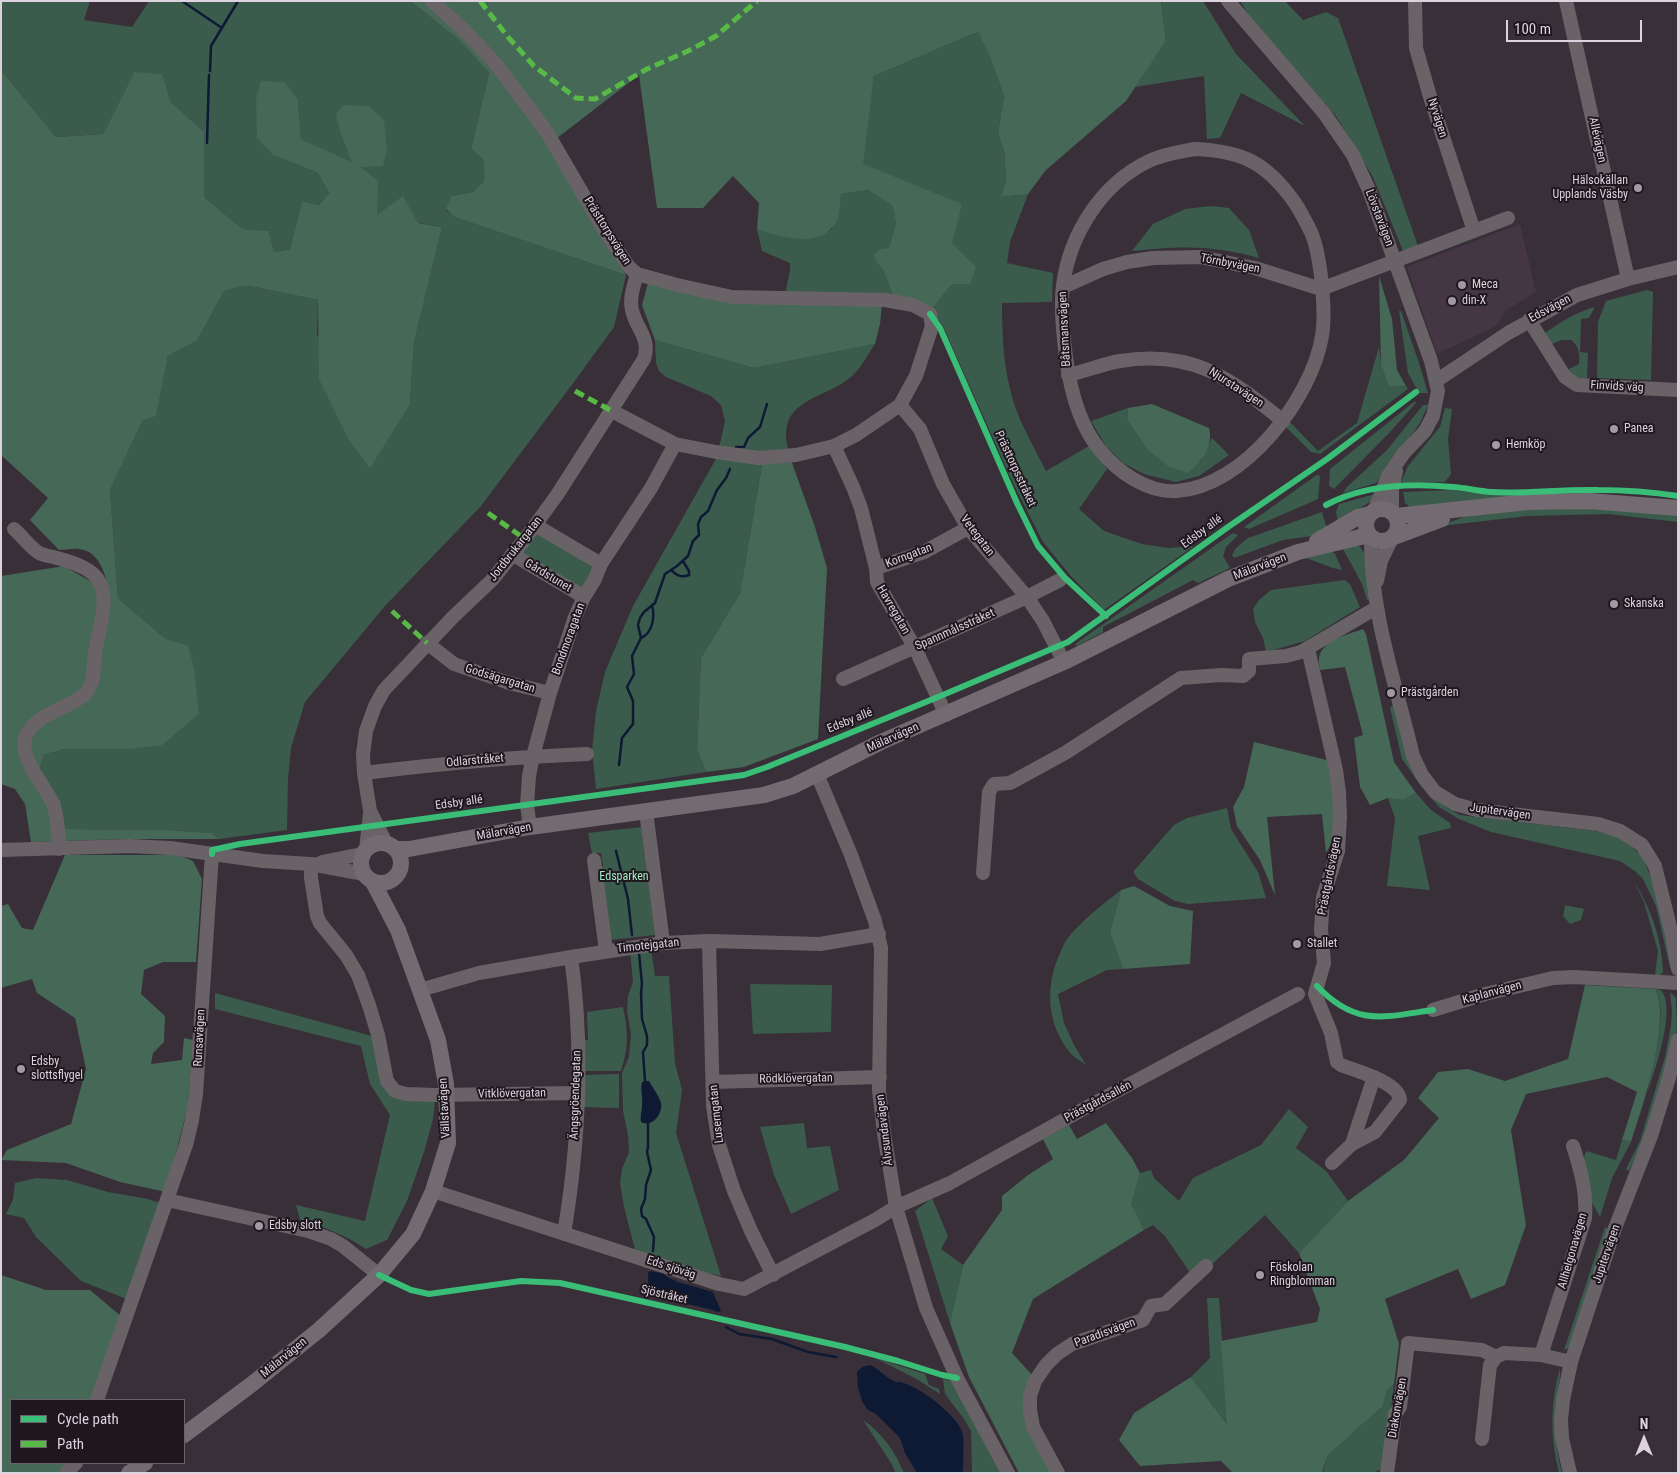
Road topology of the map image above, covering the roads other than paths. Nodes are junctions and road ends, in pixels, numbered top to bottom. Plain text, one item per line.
1 (432, 1) edge
2 (1228, 1) edge
3 (1416, 1) edge
4 (1566, 1) edge
5 (1508, 218) dead end
6 (1474, 231) junction
7 (1395, 261) junction
8 (1678, 267) edge
9 (637, 274) junction
10 (1628, 279) junction
11 (1063, 287) junction
12 (1321, 289) junction
13 (1529, 320) junction
14 (1068, 375) junction
15 (1436, 381) junction
16 (1678, 390) edge
17 (900, 404) junction
18 (610, 410) junction
19 (1283, 421) junction
20 (675, 444) junction
21 (834, 446) junction
22 (1398, 463) junction
23 (1678, 508) edge
24 (1470, 510) junction
25 (1372, 513) junction
26 (1394, 514) junction
27 (535, 525) junction
28 (968, 528) junction
29 (14, 529) dead end
30 (1370, 536) junction
31 (1393, 538) junction
32 (1298, 552) junction
33 (512, 554) junction
34 (601, 564) junction
35 (876, 568) junction
36 (1060, 580) dead end
37 (584, 597) junction
38 (1027, 597) junction
39 (1375, 601) junction
40 (427, 643) junction
41 (915, 648) junction
42 (1308, 648) junction
43 (1064, 662) junction
44 (843, 679) dead end
45 (550, 693) junction
46 (946, 714) junction
47 (587, 754) dead end
48 (533, 756) junction
49 (364, 773) junction
50 (816, 774) junction
51 (370, 811) junction
52 (646, 811) junction
53 (530, 827) junction
54 (464, 839) junction
55 (390, 846) junction
56 (59, 848) junction
57 (1, 850) edge
58 (364, 851) junction
59 (212, 854) junction
60 (594, 860) dead end
61 (311, 864) junction
62 (398, 872) junction
63 (983, 873) dead end
64 (368, 878) junction
65 (398, 930) junction
66 (879, 934) junction
67 (709, 942) junction
68 (663, 943) junction
69 (606, 951) junction
70 (570, 956) junction
71 (1678, 969) edge
72 (1678, 983) edge
73 (420, 990) junction
74 (1298, 994) dead end
75 (1433, 1010) dead end
76 (1678, 1040) edge
77 (880, 1077) junction
78 (1374, 1077) junction
79 (713, 1082) junction
80 (577, 1092) junction
81 (447, 1095) junction
82 (1352, 1144) junction
83 (1574, 1146) dead end
84 (1332, 1163) dead end
85 (433, 1191) junction
86 (166, 1200) junction
87 (896, 1207) junction
88 (564, 1234) junction
89 (1206, 1266) dead end
90 (379, 1275) junction
91 (773, 1275) junction
92 (1541, 1355) junction
93 (1496, 1357) junction
94 (1571, 1362) junction
95 (97, 1399) edge
96 (185, 1434) edge
97 (1482, 1439) dead end
98 (75, 1464) edge
99 (143, 1464) edge
100 (66, 1473) edge
101 (129, 1473) edge
102 (1008, 1473) edge
103 (1058, 1473) edge
104 (1388, 1473) edge
105 (1570, 1473) edge

1 - 9 street, Prästtorpsvägen
2 - 7 street, Lövstavägen
3 - 6 street, Nyvägen
4 - 10 street, Allévägen
5 - 6 street
6 - 7 street
7 - 12 street
7 - 15 street, Lövstavägen
8 - 10 street, Edsvägen
9 - 17 street, Prästtorpsvägen
9 - 18 street, Jordbrukargatan
10 - 13 street, Edsvägen
11 - 12 street, Törnbyvägen
11 - 12 street, Båtsmansvägen
11 - 14 street, Båtsmansvägen
12 - 19 street, Båtsmansvägen
13 - 15 street, Edsvägen
13 - 16 street, Finvids väg
14 - 19 street, Njurstavägen
14 - 19 street, Båtsmansvägen
15 - 22 street, Lövstavägen
17 - 21 street
17 - 28 street, Vetegatan
18 - 20 street
18 - 27 street, Jordbrukargatan
20 - 21 street
20 - 34 street, Bondmoragatan
21 - 35 street, Havregatan
22 - 25 street, Lövstavägen
22 - 26 street, Lövstavägen
23 - 24 main road
24 - 26 main road
24 - 31 main road
25 - 26 main road
25 - 30 main road
25 - 32 main road, Mälarvägen
26 - 31 main road
27 - 33 street, Jordbrukargatan
27 - 34 street
28 - 35 street, Korngatan
28 - 38 street, Vetegatan
29 - 56 street
30 - 31 main road
30 - 32 main road, Mälarvägen
30 - 39 street, Jupitervägen
31 - 39 street, Jupitervägen
32 - 43 main road, Mälarvägen
33 - 37 street, Gårdstunet
33 - 40 street, Jordbrukargatan
34 - 37 street, Bondmoragatan
35 - 41 street, Havregatan
36 - 38 street, Spannmålsstråket
37 - 45 street, Bondmoragatan
38 - 41 street, Spannmålsstråket
38 - 43 street, Vetegatan
39 - 42 street
39 - 71 street, Jupitervägen
40 - 45 street, Godsägargatan
40 - 49 street, Jordbrukargatan
41 - 44 street, Spannmålsstråket
41 - 46 street, Havregatan
42 - 63 street
42 - 78 street, Prästgårdsvägen
43 - 46 main road, Mälarvägen
45 - 48 street, Bondmoragatan
46 - 50 main road, Mälarvägen
47 - 48 street, Odlarstråket
48 - 49 street, Odlarstråket
48 - 53 street, Bondmoragatan
49 - 51 street, Jordbrukargatan
50 - 52 main road, Mälarvägen
50 - 66 street, Älvsundavägen
51 - 55 street, Jordbrukargatan
51 - 58 street, Jordbrukargatan
52 - 53 main road, Mälarvägen
52 - 68 street
53 - 54 main road, Mälarvägen
54 - 55 main road, Mälarvägen
54 - 62 main road, Mälarvägen
55 - 58 main road
55 - 62 main road
56 - 57 street
56 - 59 street
58 - 61 street
58 - 64 main road
59 - 61 street
59 - 86 street, Runsavägen
60 - 69 street
61 - 64 street
61 - 81 street, Vitklövergatan
62 - 64 main road
62 - 65 main road, Vällstavägen
64 - 65 main road, Vällstavägen
65 - 73 main road, Vällstavägen
66 - 67 street, Timotejgatan
66 - 77 street, Älvsundavägen
67 - 68 street, Timotejgatan
67 - 79 street, Luserngatan
68 - 69 street, Timotejgatan
69 - 70 street, Timotejgatan
70 - 73 street, Timotejgatan
70 - 80 street, Ängsgröendegatan
72 - 75 street, Kaplanvägen
73 - 81 main road, Vällstavägen
74 - 87 street, Prästgårdsallén
76 - 94 street, Jupitervägen
77 - 79 street, Rödklövergatan
77 - 87 street, Älvsundavägen
78 - 82 street, Prästgårdsvägen
78 - 82 street, Prästgårdsvägen
79 - 91 street, Luserngatan
80 - 81 street, Vitklövergatan
80 - 88 street, Ängsgröendegatan
81 - 85 main road, Vällstavägen
82 - 84 street, Prästgårdsvägen
83 - 92 street, Allhelgonavägen
85 - 88 street, Eds sjöväg
85 - 90 main road, Vällstavägen
86 - 90 street
86 - 95 street, Runsavägen
87 - 91 street, Eds sjöväg
87 - 102 street, Älvsundavägen
88 - 91 street, Eds sjöväg
89 - 103 street, Paradisvägen
90 - 96 main road, Mälarvägen
92 - 93 street
92 - 94 street
93 - 97 street
93 - 104 street, Diakonvägen
94 - 105 street, Jupitervägen
98 - 100 street
99 - 101 main road

